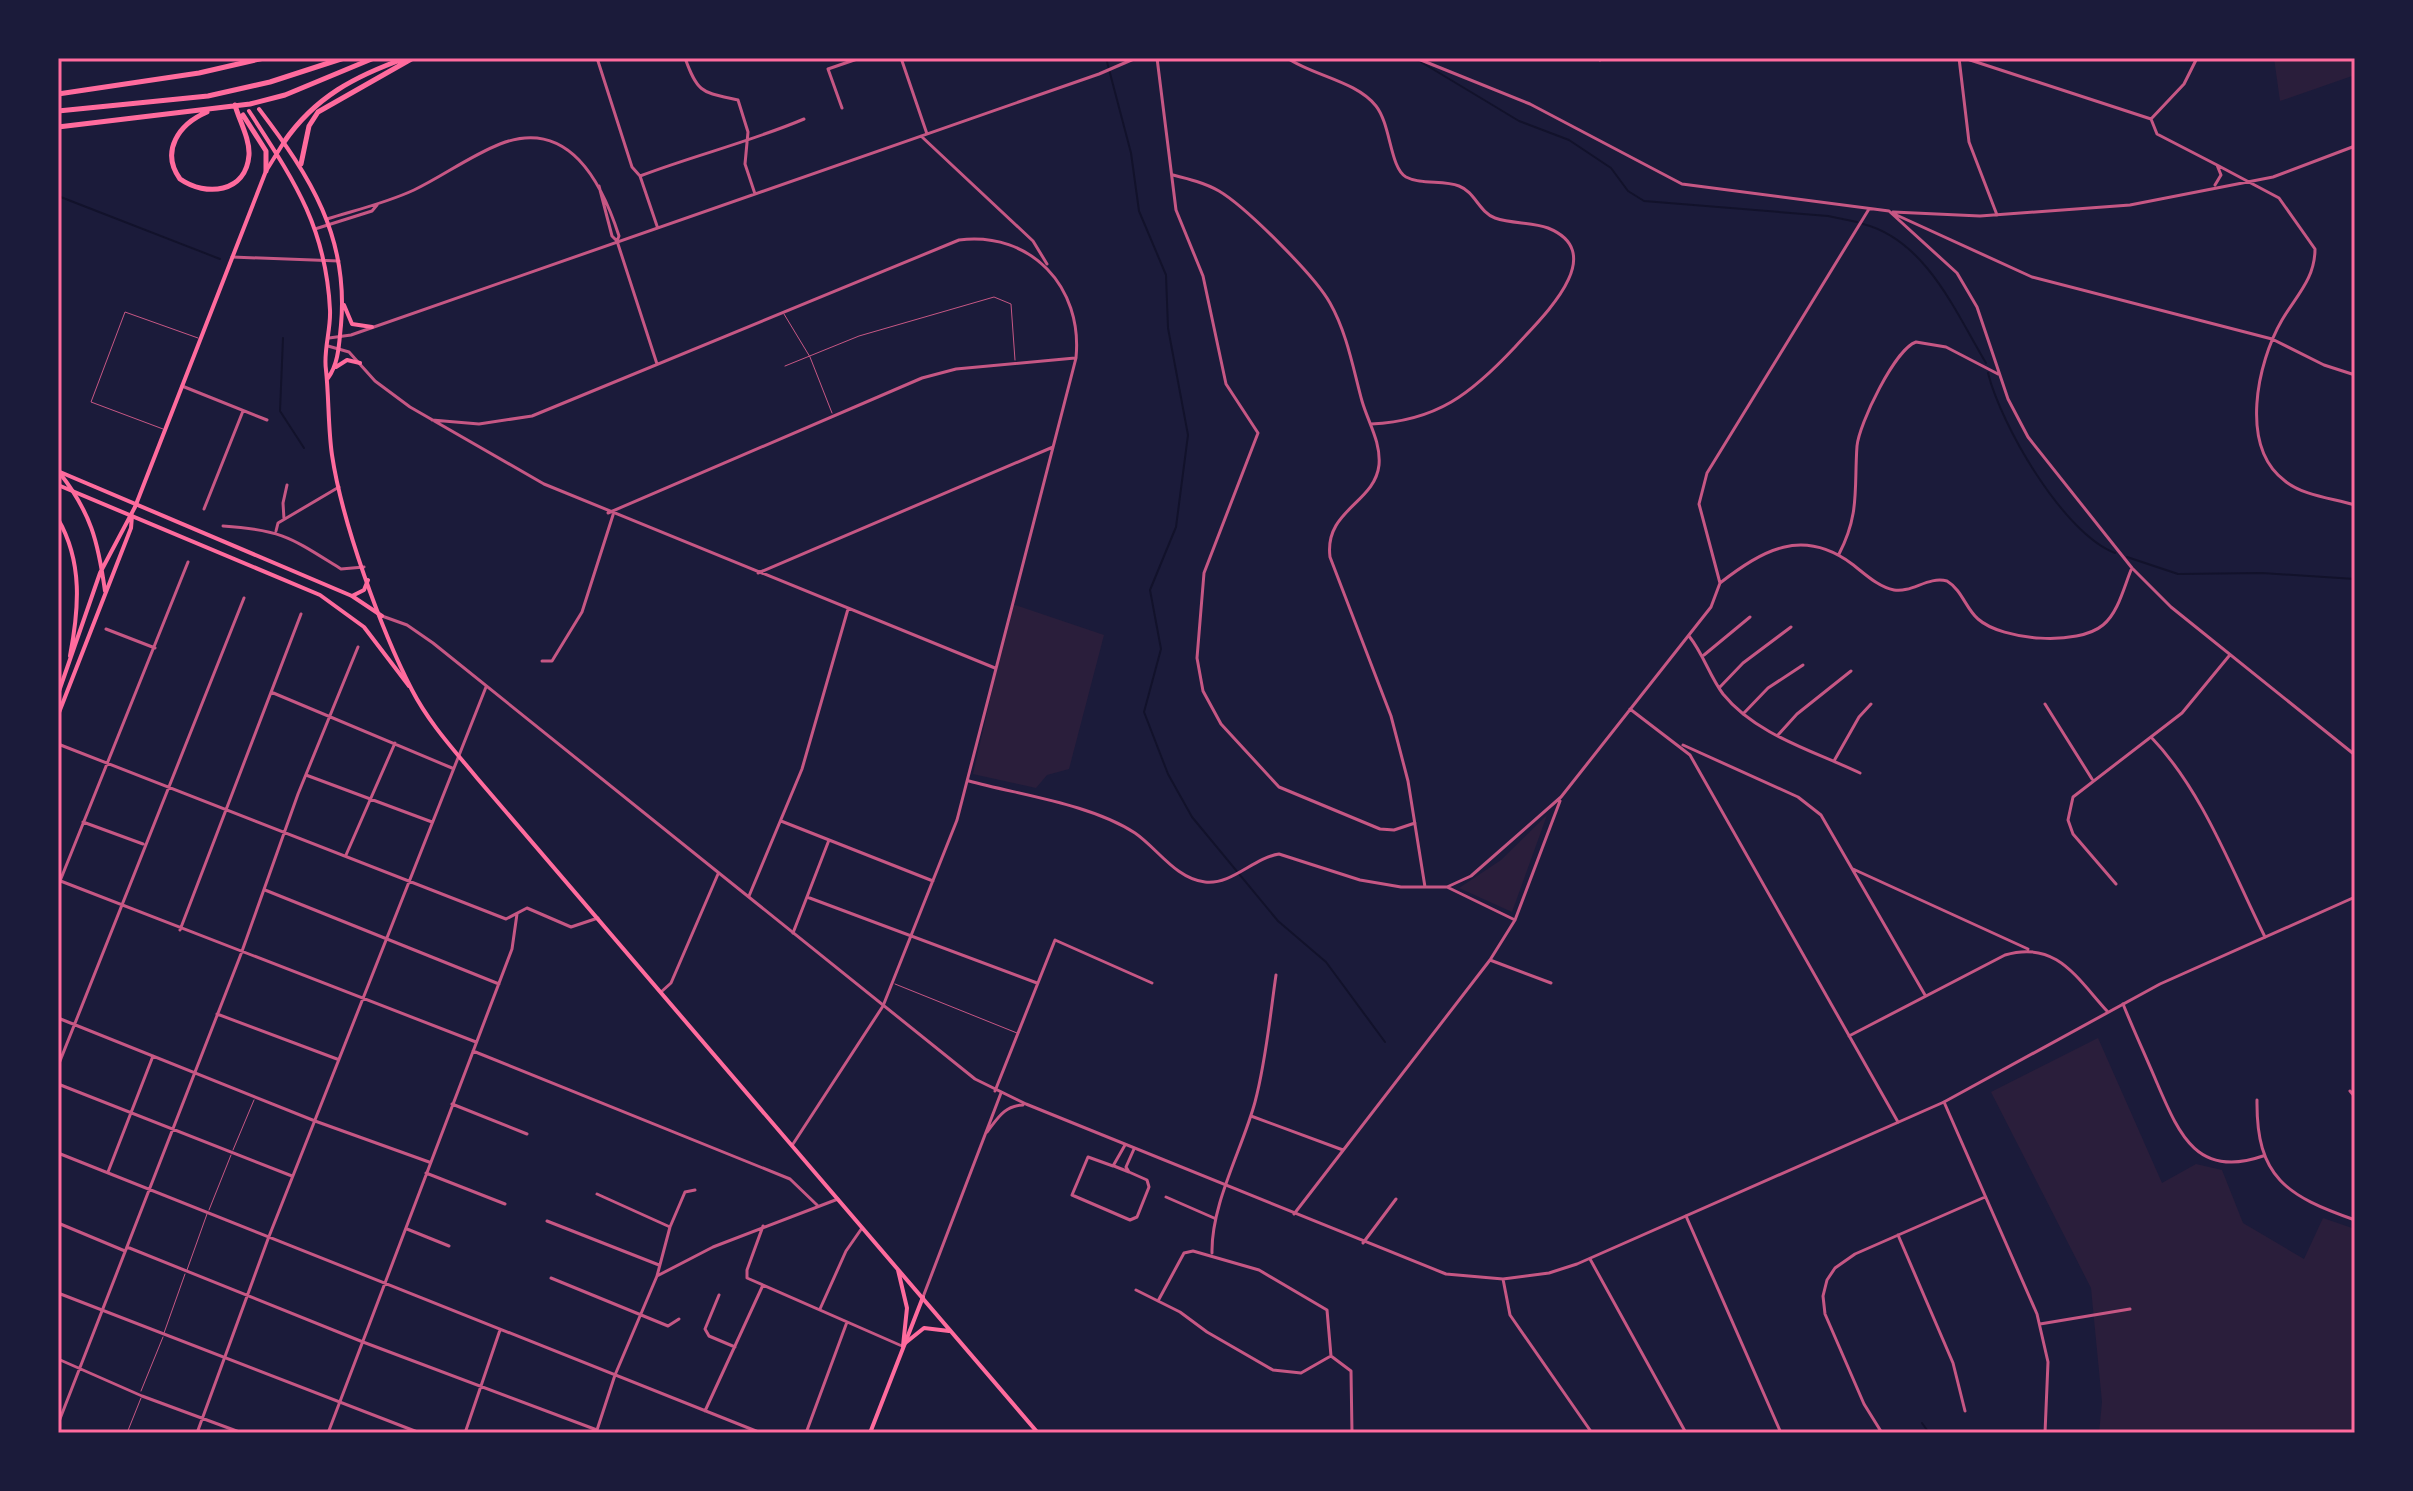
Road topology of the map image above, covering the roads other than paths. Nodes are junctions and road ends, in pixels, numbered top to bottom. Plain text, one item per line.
1 (264, 58) edge
2 (344, 58) edge
3 (374, 58) edge
4 (406, 58) edge
5 (413, 58) edge
6 (597, 58) edge
7 (685, 58) edge
8 (860, 58) edge
9 (901, 58) edge
10 (1136, 58) edge
11 (1157, 58) edge
12 (1287, 58) edge
13 (1416, 58) edge
14 (1959, 58) edge
15 (1964, 58) edge
16 (2197, 58) edge
17 (58, 94) edge
18 (235, 104) dead end
19 (842, 108) dead end
20 (216, 109) junction
21 (259, 109) dead end
22 (58, 111) edge
23 (249, 111) dead end
24 (243, 115) dead end
25 (804, 119) dead end
26 (2151, 119) junction
27 (58, 127) edge
28 (928, 134) junction
29 (921, 136) junction
30 (284, 142) junction
31 (747, 143) junction
32 (2355, 146) edge
33 (275, 152) junction
34 (301, 164) junction
35 (2217, 165) junction
36 (266, 171) junction
37 (1173, 175) junction
38 (640, 176) junction
39 (2253, 182) junction
40 (2214, 187) junction
41 (755, 194) junction
42 (377, 205) junction
43 (1869, 209) junction
44 (1889, 211) junction
45 (1997, 215) junction
46 (327, 219) junction
47 (329, 225) junction
48 (657, 228) junction
49 (315, 229) junction
50 (617, 241) junction
51 (232, 257) junction
52 (324, 261) junction
53 (339, 261) junction
54 (1047, 266) junction
55 (342, 295) junction
56 (782, 311) junction
57 (372, 327) junction
58 (329, 338) junction
59 (339, 338) junction
60 (200, 339) junction
61 (2272, 339) junction
62 (328, 346) junction
63 (338, 346) junction
64 (810, 357) junction
65 (1076, 358) junction
66 (360, 363) junction
67 (1015, 363) junction
68 (657, 364) junction
69 (785, 366) dead end
70 (335, 369) junction
71 (1999, 374) junction
72 (2355, 375) edge
73 (328, 378) junction
74 (182, 386) junction
75 (243, 411) junction
76 (833, 415) junction
77 (267, 420) dead end
78 (432, 420) junction
79 (1370, 424) junction
80 (165, 430) junction
81 (1053, 447) junction
82 (59, 472) edge
83 (58, 485) edge
84 (287, 485) dead end
85 (339, 487) junction
86 (75, 492) junction
87 (2355, 505) edge
88 (135, 507) junction
89 (204, 509) dead end
90 (610, 514) junction
91 (132, 516) junction
92 (58, 519) edge
93 (284, 519) junction
94 (223, 526) dead end
95 (276, 531) junction
96 (1839, 554) junction
97 (188, 562) dead end
98 (364, 567) junction
99 (102, 568) junction
100 (2132, 568) junction
101 (758, 573) junction
102 (368, 580) junction
103 (1720, 583) junction
104 (106, 593) junction
105 (352, 596) junction
106 (244, 598) dead end
107 (848, 609) junction
108 (301, 614) dead end
109 (382, 616) junction
110 (1750, 617) dead end
111 (1791, 627) dead end
112 (106, 629) dead end
113 (1689, 636) junction
114 (358, 647) dead end
115 (156, 648) junction
116 (1704, 655) junction
117 (2229, 656) junction
118 (542, 661) dead end
119 (1803, 665) dead end
120 (995, 668) junction
121 (1851, 671) dead end
122 (67, 672) junction
123 (486, 687) junction
124 (1719, 688) junction
125 (412, 691) junction
126 (271, 692) junction
127 (58, 694) edge
128 (1871, 704) dead end
129 (2045, 704) dead end
130 (1630, 709) junction
131 (331, 714) junction
132 (1743, 714) junction
133 (58, 715) edge
134 (1778, 735) junction
135 (2151, 737) junction
136 (395, 743) junction
137 (58, 744) edge
138 (1679, 744) junction
139 (2355, 755) edge
140 (459, 756) junction
141 (1834, 761) junction
142 (107, 763) junction
143 (454, 768) junction
144 (1860, 773) dead end
145 (306, 775) junction
146 (2092, 779) junction
147 (968, 780) junction
148 (167, 788) junction
149 (1561, 797) junction
150 (369, 799) junction
151 (226, 810) junction
152 (781, 821) junction
153 (83, 822) junction
154 (432, 822) junction
155 (1415, 823) junction
156 (285, 833) junction
157 (829, 840) junction
158 (145, 845) junction
159 (346, 855) junction
160 (1853, 869) junction
161 (718, 874) junction
162 (410, 880) junction
163 (933, 881) junction
164 (59, 882) edge
165 (2116, 884) dead end
166 (1425, 887) junction
167 (1447, 887) junction
168 (265, 890) junction
169 (807, 897) junction
170 (2355, 897) edge
171 (749, 898) junction
172 (121, 907) junction
173 (517, 914) junction
174 (598, 918) junction
175 (1515, 920) junction
176 (180, 930) junction
177 (793, 933) junction
178 (912, 935) junction
179 (2265, 937) junction
180 (387, 938) junction
181 (2028, 950) junction
182 (241, 954) junction
183 (1490, 960) junction
184 (1276, 975) dead end
185 (893, 983) junction
186 (1037, 983) junction
187 (1152, 983) dead end
188 (1551, 983) dead end
189 (499, 984) junction
190 (661, 993) junction
191 (1925, 995) junction
192 (363, 1000) junction
193 (2123, 1004) junction
194 (883, 1006) junction
195 (2107, 1011) junction
196 (217, 1014) junction
197 (58, 1018) edge
198 (74, 1024) junction
199 (1019, 1033) junction
200 (1849, 1036) junction
201 (476, 1043) junction
202 (473, 1051) junction
203 (153, 1056) junction
204 (339, 1060) junction
205 (58, 1066) edge
206 (194, 1073) junction
207 (58, 1084) edge
208 (995, 1091) junction
209 (2350, 1091) dead end
210 (1001, 1093) junction
211 (255, 1097) junction
212 (2355, 1097) edge
213 (2257, 1100) dead end
214 (1944, 1102) junction
215 (452, 1104) junction
216 (1026, 1104) junction
217 (131, 1112) junction
218 (1251, 1116) junction
219 (315, 1121) junction
220 (1898, 1122) junction
221 (171, 1131) junction
222 (527, 1134) dead end
223 (985, 1135) junction
224 (791, 1145) junction
225 (1125, 1145) junction
226 (1134, 1149) junction
227 (1343, 1150) junction
228 (58, 1153) edge
229 (231, 1154) junction
230 (2263, 1156) junction
231 (429, 1162) junction
232 (1113, 1166) junction
233 (1129, 1172) junction
234 (107, 1173) junction
235 (426, 1173) junction
236 (293, 1176) junction
237 (1227, 1187) junction
238 (695, 1190) dead end
239 (148, 1191) junction
240 (597, 1194) dead end
241 (1166, 1197) dead end
242 (1985, 1197) junction
243 (838, 1199) junction
244 (1396, 1199) dead end
245 (505, 1204) dead end
246 (817, 1205) junction
247 (1294, 1214) junction
248 (207, 1215) junction
249 (1686, 1216) junction
250 (1215, 1219) junction
251 (2355, 1220) edge
252 (547, 1221) dead end
253 (58, 1223) edge
254 (763, 1226) junction
255 (670, 1227) junction
256 (862, 1228) junction
257 (407, 1229) junction
258 (1898, 1235) junction
259 (268, 1239) junction
260 (1363, 1243) junction
261 (449, 1246) dead end
262 (126, 1249) junction
263 (1212, 1255) junction
264 (1590, 1259) junction
265 (659, 1265) junction
266 (897, 1269) junction
267 (186, 1273) junction
268 (657, 1276) junction
269 (551, 1278) dead end
270 (1503, 1279) junction
271 (385, 1285) junction
272 (763, 1285) junction
273 (1136, 1290) dead end
274 (58, 1293) edge
275 (719, 1295) dead end
276 (247, 1297) junction
277 (923, 1297) junction
278 (1158, 1301) junction
279 (2130, 1309) dead end
280 (103, 1310) junction
281 (819, 1310) junction
282 (640, 1315) junction
283 (679, 1319) dead end
284 (847, 1322) junction
285 (2040, 1324) junction
286 (500, 1330) junction
287 (951, 1332) junction
288 (164, 1334) junction
289 (363, 1342) junction
290 (903, 1346) junction
291 (735, 1347) junction
292 (1331, 1356) junction
293 (224, 1358) junction
294 (58, 1359) edge
295 (81, 1368) junction
296 (615, 1375) junction
297 (481, 1388) junction
298 (141, 1395) junction
299 (340, 1402) junction
300 (705, 1411) junction
301 (1965, 1411) dead end
302 (202, 1416) junction
303 (58, 1424) edge
304 (597, 1432) edge
305 (127, 1433) edge
306 (197, 1433) edge
307 (242, 1433) edge
308 (328, 1433) edge
309 (420, 1433) edge
310 (465, 1433) edge
311 (761, 1433) edge
312 (806, 1433) edge
313 (870, 1433) edge
314 (1038, 1433) edge
315 (1352, 1433) edge
316 (1592, 1433) edge
317 (1686, 1433) edge
318 (1781, 1433) edge
319 (1882, 1433) edge
320 (2045, 1433) edge

1 - 17 highway
2 - 22 highway
3 - 20 highway
4 - 30 highway
5 - 34 highway
6 - 38 street
7 - 31 street
8 - 19 street
9 - 28 street
10 - 28 street
11 - 37 street
12 - 79 street
13 - 43 street
14 - 45 street
15 - 26 street
16 - 26 street
18 - 20 highway
20 - 27 highway
21 - 30 main road
23 - 33 main road
24 - 36 highway
25 - 31 street
26 - 35 street
28 - 29 street
29 - 41 street
29 - 54 street
30 - 33 main road
30 - 34 main road
31 - 38 street
31 - 41 street
32 - 39 street
33 - 36 main road
33 - 49 main road
34 - 46 main road
35 - 39 street
35 - 40 street
36 - 51 main road
37 - 79 street
37 - 155 street
38 - 48 street
39 - 40 street
39 - 61 street
40 - 45 street
41 - 48 street
42 - 46 street
42 - 47 street
42 - 50 street
43 - 44 street
43 - 103 street
44 - 45 street
44 - 61 street
44 - 71 street
46 - 47 main road
47 - 49 street
47 - 53 main road
48 - 50 street
49 - 52 main road
50 - 57 street
50 - 68 street
51 - 52 street
51 - 60 main road
52 - 53 street
52 - 58 main road
53 - 55 main road
54 - 56 street
54 - 65 street
55 - 57 main road
55 - 59 main road
56 - 64 lane
56 - 68 street
57 - 59 street
58 - 59 street
58 - 62 main road
59 - 63 main road
60 - 74 main road
60 - 80 lane
61 - 72 street
61 - 87 street
62 - 63 street
62 - 73 main road
63 - 66 street
63 - 70 main road
64 - 67 lane
64 - 69 lane
64 - 76 lane
65 - 67 street
65 - 81 street
66 - 70 main road
66 - 78 street
67 - 76 street
68 - 78 street
70 - 73 main road
71 - 96 street
71 - 100 street
73 - 85 main road
74 - 75 street
74 - 80 main road
75 - 77 street
75 - 89 street
76 - 90 street
78 - 90 street
79 - 155 street
80 - 88 main road
81 - 101 street
81 - 120 street
82 - 86 main road
82 - 88 main road
83 - 86 main road
84 - 93 street
85 - 93 street
85 - 98 main road
86 - 91 main road
86 - 99 main road
88 - 91 main road
88 - 105 main road
90 - 101 street
90 - 118 street
91 - 99 main road
91 - 104 main road
91 - 125 main road
92 - 122 main road
93 - 95 street
94 - 95 street
95 - 98 street
96 - 100 street
96 - 103 street
97 - 115 street
98 - 102 main road
99 - 104 main road
99 - 122 main road
100 - 117 street
101 - 107 street
102 - 105 main road
102 - 109 main road
103 - 113 street
104 - 133 main road
105 - 109 main road
106 - 148 street
107 - 120 street
107 - 152 street
108 - 126 street
109 - 123 street
109 - 125 main road
110 - 116 street
111 - 124 street
112 - 115 street
113 - 116 street
113 - 130 street
114 - 131 street
115 - 142 street
116 - 124 street
117 - 135 street
117 - 139 street
119 - 132 street
120 - 147 street
121 - 134 street
122 - 127 main road
123 - 140 street
123 - 161 street
124 - 132 street
125 - 140 main road
126 - 131 street
126 - 151 street
128 - 141 street
129 - 146 street
130 - 138 street
130 - 149 street
131 - 136 street
131 - 145 street
132 - 134 street
134 - 141 street
135 - 146 street
135 - 179 street
136 - 143 street
136 - 150 street
137 - 142 street
138 - 160 street
138 - 200 street
140 - 143 street
140 - 174 main road
141 - 144 street
142 - 148 street
142 - 153 street
143 - 154 street
145 - 150 street
145 - 156 street
146 - 165 street
147 - 163 street
147 - 166 street
148 - 151 street
148 - 158 street
149 - 167 street
149 - 175 street
150 - 154 street
150 - 159 street
151 - 156 street
151 - 176 street
152 - 157 street
152 - 171 street
153 - 158 street
153 - 164 street
154 - 162 street
155 - 166 street
156 - 159 street
156 - 168 street
157 - 163 street
157 - 169 street
158 - 172 street
159 - 162 street
160 - 181 street
160 - 191 street
161 - 171 street
161 - 190 street
162 - 173 street
162 - 180 street
163 - 178 street
164 - 172 street
166 - 167 street
167 - 175 street
168 - 180 street
168 - 182 street
169 - 177 street
169 - 178 street
170 - 179 street
171 - 177 street
172 - 176 street
172 - 198 street
173 - 174 street
173 - 189 street
174 - 190 main road
175 - 183 street
176 - 182 street
177 - 194 street
178 - 185 street
178 - 186 street
179 - 193 street
180 - 189 street
180 - 192 street
181 - 191 street
181 - 195 street
182 - 192 street
182 - 196 street
183 - 188 street
183 - 227 street
184 - 218 street
185 - 194 street
185 - 199 lane
186 - 187 street
186 - 199 street
189 - 201 street
190 - 224 main road
191 - 200 street
192 - 201 street
192 - 204 street
193 - 195 street
193 - 230 street
194 - 208 street
194 - 224 street
195 - 214 street
196 - 204 street
196 - 206 street
197 - 198 street
198 - 203 street
198 - 205 street
199 - 208 street
200 - 220 street
201 - 202 street
202 - 215 street
202 - 246 street
203 - 206 street
203 - 217 street
204 - 219 street
206 - 211 street
206 - 221 street
207 - 217 street
208 - 210 street
209 - 212 street
210 - 216 street
210 - 223 street
211 - 219 street
211 - 229 lane
213 - 230 street
214 - 220 street
214 - 242 street
215 - 222 street
215 - 231 street
216 - 223 street
216 - 225 street
217 - 221 street
217 - 234 street
218 - 227 street
218 - 237 street
219 - 231 street
219 - 236 street
220 - 249 street
221 - 229 street
221 - 239 street
223 - 277 street
224 - 243 main road
225 - 226 street
225 - 232 street
226 - 233 street
226 - 237 street
227 - 247 street
228 - 234 street
229 - 236 street
229 - 248 lane
230 - 251 street
231 - 235 street
232 - 233 street
232 - 233 street
234 - 239 street
235 - 245 street
235 - 257 street
236 - 259 street
237 - 247 street
237 - 250 street
238 - 255 street
239 - 248 street
239 - 262 street
240 - 255 street
241 - 250 street
242 - 258 street
242 - 285 street
243 - 246 street
243 - 256 main road
244 - 260 street
246 - 254 street
247 - 260 street
248 - 259 street
248 - 267 lane
249 - 264 street
249 - 318 street
250 - 263 street
252 - 265 street
253 - 262 street
254 - 268 street
254 - 272 street
255 - 265 street
256 - 266 main road
256 - 281 street
257 - 261 street
257 - 271 street
258 - 301 street
258 - 319 street
259 - 271 street
259 - 276 street
260 - 270 street
262 - 267 street
262 - 280 street
263 - 278 street
263 - 292 street
264 - 270 street
264 - 317 street
265 - 268 street
266 - 277 main road
266 - 290 main road
267 - 276 street
267 - 288 lane
268 - 282 street
269 - 282 street
270 - 316 street
271 - 286 street
271 - 289 street
272 - 281 street
272 - 291 street
273 - 278 street
274 - 280 street
275 - 291 street
276 - 289 street
276 - 293 street
277 - 287 main road
277 - 290 main road
278 - 292 street
279 - 285 street
280 - 288 street
280 - 295 street
281 - 284 street
282 - 283 street
282 - 296 street
284 - 290 street
284 - 312 street
285 - 320 street
286 - 296 street
286 - 297 street
287 - 290 main road
287 - 314 main road
288 - 293 street
288 - 298 lane
289 - 297 street
289 - 299 street
290 - 313 main road
291 - 300 street
292 - 315 street
293 - 299 street
293 - 302 street
294 - 295 street
295 - 298 street
295 - 303 street
296 - 300 street
296 - 304 street
297 - 304 street
297 - 310 street
298 - 302 street
298 - 305 lane
299 - 308 street
299 - 309 street
300 - 311 street
302 - 306 street
302 - 307 street

